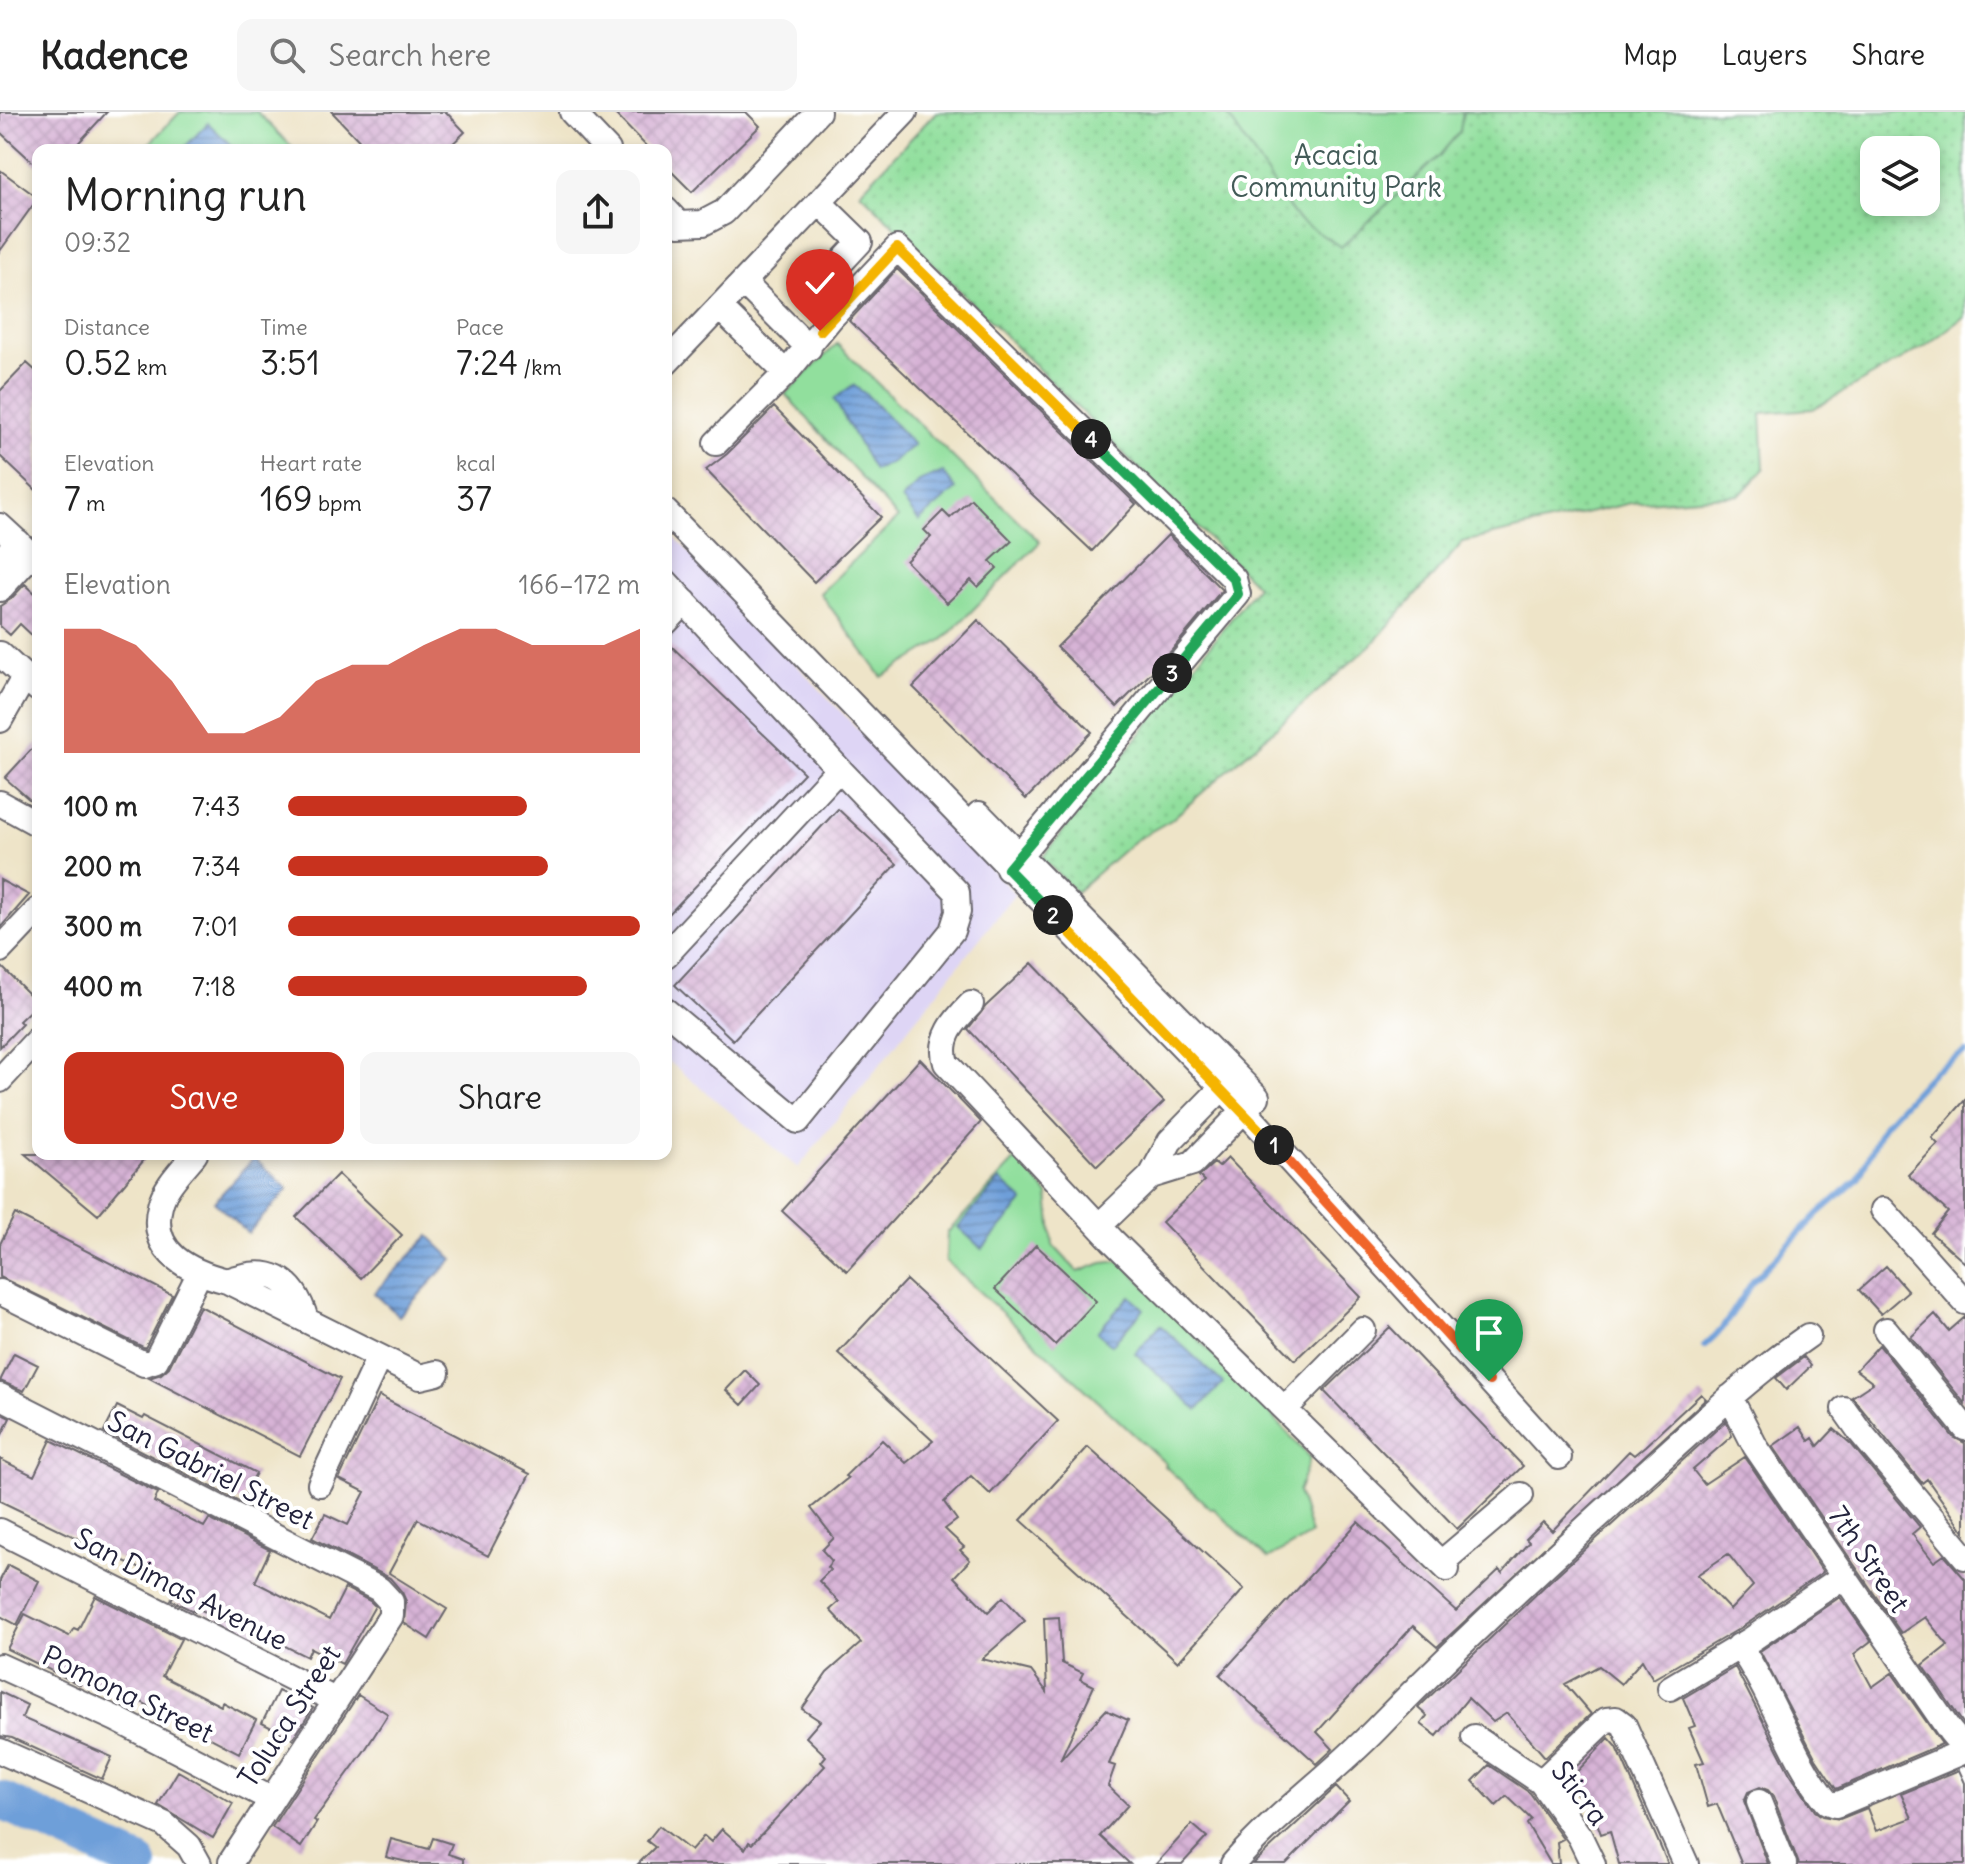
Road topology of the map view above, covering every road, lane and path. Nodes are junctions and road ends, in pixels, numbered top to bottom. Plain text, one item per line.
1 (572, 112) edge
2 (818, 112) edge
3 (905, 112) edge
4 (602, 144) edge
5 (819, 202) junction
6 (672, 216) edge
7 (743, 282) junction
8 (719, 307) junction
9 (831, 318) junction
10 (809, 348) junction
11 (672, 357) edge
12 (786, 373) junction
13 (716, 443) dead end
14 (672, 497) edge
15 (672, 518) edge
16 (22, 546) edge
17 (2, 576) edge
18 (672, 588) edge
19 (685, 602) junction
20 (672, 616) edge
21 (0, 654) edge
22 (32, 682) edge
23 (0, 720) edge
24 (884, 728) junction
25 (839, 769) junction
26 (0, 803) edge
27 (32, 821) edge
28 (1014, 862) junction
29 (32, 916) edge
30 (1, 948) edge
31 (672, 949) edge
32 (971, 1004) dead end
33 (672, 1016) edge
34 (32, 1045) edge
35 (0, 1080) edge
36 (1222, 1088) junction
37 (1244, 1110) junction
38 (191, 1160) edge
39 (1151, 1176) junction
40 (1883, 1210) dead end
41 (1099, 1226) junction
42 (199, 1274) junction
43 (0, 1292) edge
44 (1965, 1302) edge
45 (1363, 1330) dead end
46 (1886, 1330) dead end
47 (1808, 1336) dead end
48 (379, 1357) junction
49 (437, 1373) dead end
50 (0, 1396) edge
51 (1730, 1397) junction
52 (1285, 1409) junction
53 (1844, 1409) dead end
54 (1965, 1428) edge
55 (1559, 1457) dead end
56 (320, 1484) dead end
57 (1521, 1495) dead end
58 (0, 1531) edge
59 (1965, 1557) edge
60 (1844, 1576) junction
61 (391, 1602) joint
62 (1739, 1646) junction
63 (0, 1666) edge
64 (1670, 1688) dead end
65 (335, 1700) junction
66 (1474, 1737) dead end
67 (1965, 1750) edge
68 (0, 1751) edge
69 (1541, 1782) junction
70 (271, 1799) junction
71 (1759, 1802) dead end
72 (231, 1862) dead end
73 (1588, 1862) edge
74 (199, 1864) edge
75 (1233, 1864) edge
76 (1686, 1864) edge
77 (1784, 1864) edge

1 - 4 street
2 - 6 street
3 - 5 street
5 - 7 street
5 - 9 street
7 - 8 street
7 - 10 street
8 - 11 street
8 - 12 street
9 - 10 street
9 - 28 street
10 - 12 street
12 - 13 street
14 - 24 street
15 - 24 street
16 - 17 street
18 - 19 street
19 - 20 street
19 - 25 street
21 - 22 street
22 - 23 street
24 - 28 street
25 - 31 street
25 - 33 street
26 - 27 street
28 - 36 street
28 - 37 street
29 - 30 street
32 - 41 street
34 - 35 street
36 - 37 street
36 - 39 street
37 - 39 street
37 - 55 street
38 - 42 street
39 - 41 street
40 - 44 street
41 - 52 street
42 - 43 street
42 - 48 street
45 - 52 street
46 - 54 street
47 - 51 street
48 - 49 street
48 - 56 street
50 - 61 street, San Gabriel Street
51 - 60 street, 7th Street
51 - 75 street
52 - 57 street
53 - 59 street
58 - 65 street, San Dimas Avenue
60 - 62 street
60 - 67 street, 7th Street
61 - 65 street, Toluca Street
62 - 64 street
62 - 67 street
63 - 70 street, Pomona Street
65 - 70 street, Toluca Street
66 - 69 street, Sticra
68 - 74 street
69 - 73 street, Sticra
69 - 76 street
70 - 72 street, Toluca Street
71 - 77 street

